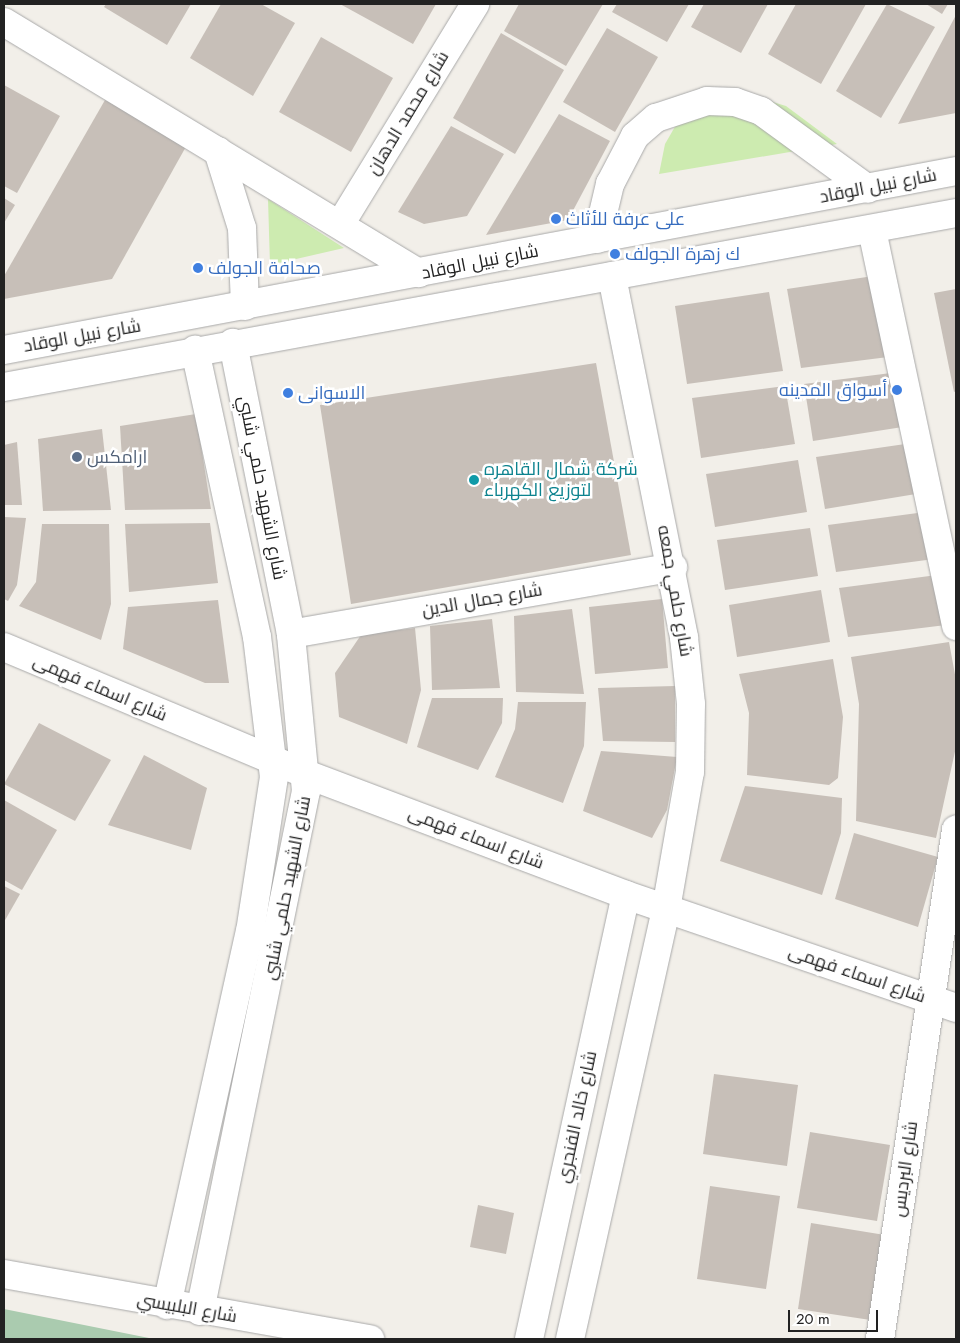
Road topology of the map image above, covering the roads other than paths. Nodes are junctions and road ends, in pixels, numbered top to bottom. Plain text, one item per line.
1 (475, 4) edge
2 (4, 22) edge
3 (218, 151) junction
4 (956, 171) edge
5 (868, 189) junction
6 (956, 213) edge
7 (341, 223) junction
8 (872, 230) junction
9 (597, 240) junction
10 (419, 273) junction
11 (612, 276) junction
12 (245, 306) junction
13 (233, 344) junction
14 (4, 350) edge
15 (195, 350) junction
16 (4, 387) edge
17 (946, 520) edge
18 (673, 567) junction
19 (956, 626) edge
20 (291, 634) junction
21 (6, 655) edge
22 (274, 761) junction
23 (306, 774) junction
24 (956, 830) edge
25 (626, 895) junction
26 (666, 909) junction
27 (930, 999) junction
28 (956, 1008) edge
29 (4, 1274) edge
30 (167, 1305) junction
31 (200, 1311) junction
32 (370, 1339) edge
33 (529, 1339) edge
34 (570, 1339) edge
35 (880, 1339) edge

1 - 7 street, شارع محمد الدهان
2 - 3 street
3 - 7 street
3 - 12 street
4 - 5 street, شارع نبيل الوقاد
5 - 9 street, شارع نبيل الوقاد
5 - 9 street
6 - 8 street, شارع نبيل الوقاد
7 - 10 street
8 - 11 street, شارع نبيل الوقاد
8 - 17 street
9 - 10 street, شارع نبيل الوقاد
10 - 12 street, شارع نبيل الوقاد
11 - 13 street, شارع نبيل الوقاد
11 - 18 street, شارع حلمي جمعه
12 - 14 street, شارع نبيل الوقاد
13 - 15 street, شارع نبيل الوقاد
13 - 20 street, شارع الشهيد حلمي شلبي
15 - 16 street, شارع نبيل الوقاد
15 - 22 street, شارع الشهيد حلمي شلبي
17 - 19 street
18 - 20 street, شارع جمال الدين
18 - 26 street, شارع حلمي جمعه
20 - 23 street, شارع الشهيد حلمي شلبي
21 - 22 street, شارع اسماء فهمى
22 - 23 street, شارع اسماء فهمى
22 - 30 street, شارع الشهيد حلمي شلبي
23 - 25 street, شارع اسماء فهمى
23 - 31 street, شارع الشهيد حلمي شلبي
24 - 27 street, شارع البرديس
25 - 26 street, شارع اسماء فهمى
25 - 33 street, شارع خالد الفنجري
26 - 27 street, شارع اسماء فهمى
26 - 34 street
27 - 28 street, شارع اسماء فهمى
27 - 35 street, شارع البرديس
29 - 30 street, شارع البلبيسي
30 - 31 street, شارع البلبيسي
31 - 32 street, شارع البلبيسي

